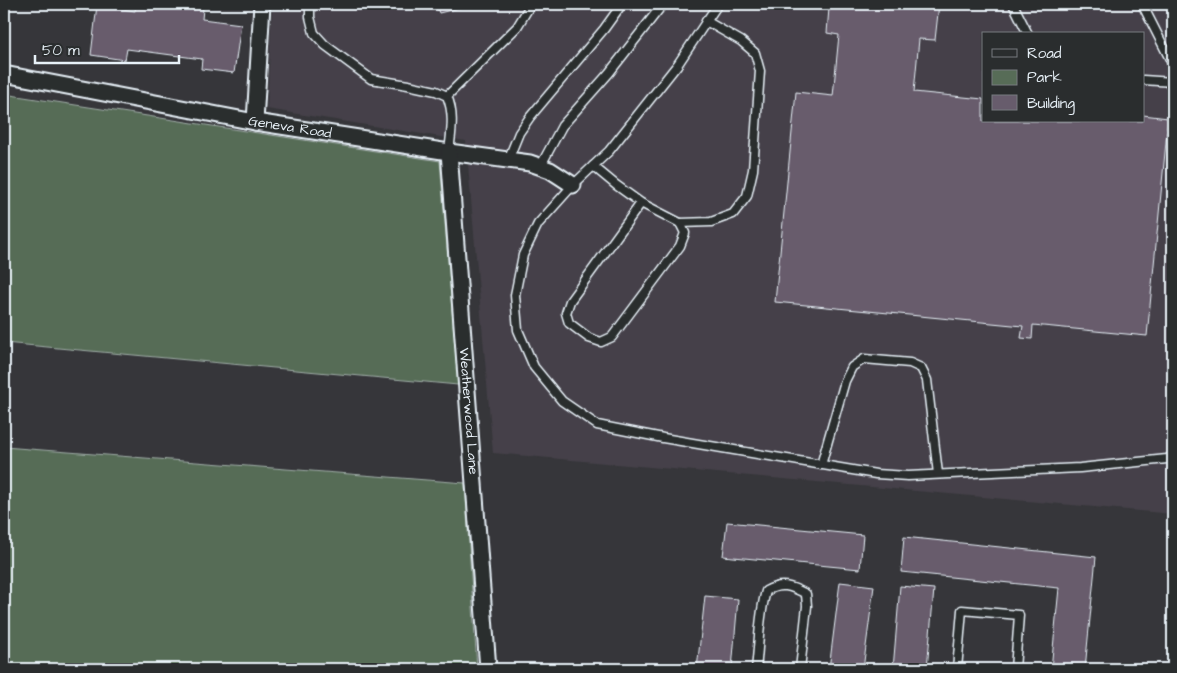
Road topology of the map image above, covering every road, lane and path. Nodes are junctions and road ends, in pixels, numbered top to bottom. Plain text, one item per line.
1 (262, 4) edge
2 (310, 4) edge
3 (531, 4) edge
4 (622, 4) edge
5 (663, 4) edge
6 (718, 4) edge
7 (1013, 4) edge
8 (1142, 4) edge
9 (706, 21) junction
10 (1027, 32) edge
11 (1173, 65) edge
12 (4, 74) edge
13 (1144, 80) edge
14 (1173, 82) edge
15 (447, 96) junction
16 (256, 122) junction
17 (449, 152) junction
18 (508, 160) junction
19 (540, 166) junction
20 (593, 166) junction
21 (573, 185) junction
22 (641, 203) junction
23 (680, 223) junction
24 (1173, 456) edge
25 (822, 465) junction
26 (938, 474) junction
27 (488, 669) edge
28 (756, 669) edge
29 (800, 669) edge
30 (957, 669) edge
31 (1015, 669) edge

1 - 16 street
2 - 15 lane
3 - 15 lane
4 - 18 lane
5 - 19 lane
6 - 9 lane
7 - 10 lane
8 - 11 lane
9 - 20 lane
9 - 23 lane
12 - 16 street, Geneva Road
13 - 14 lane
15 - 17 lane
16 - 17 street, Geneva Road
17 - 18 street, Geneva Road
17 - 27 street, Weatherwood Lane
18 - 19 street, Geneva Road
19 - 21 street, Geneva Road
20 - 21 lane
20 - 22 lane
21 - 25 lane
22 - 23 lane
22 - 23 lane
24 - 26 lane
25 - 26 lane
25 - 26 lane
28 - 29 lane
30 - 31 lane

